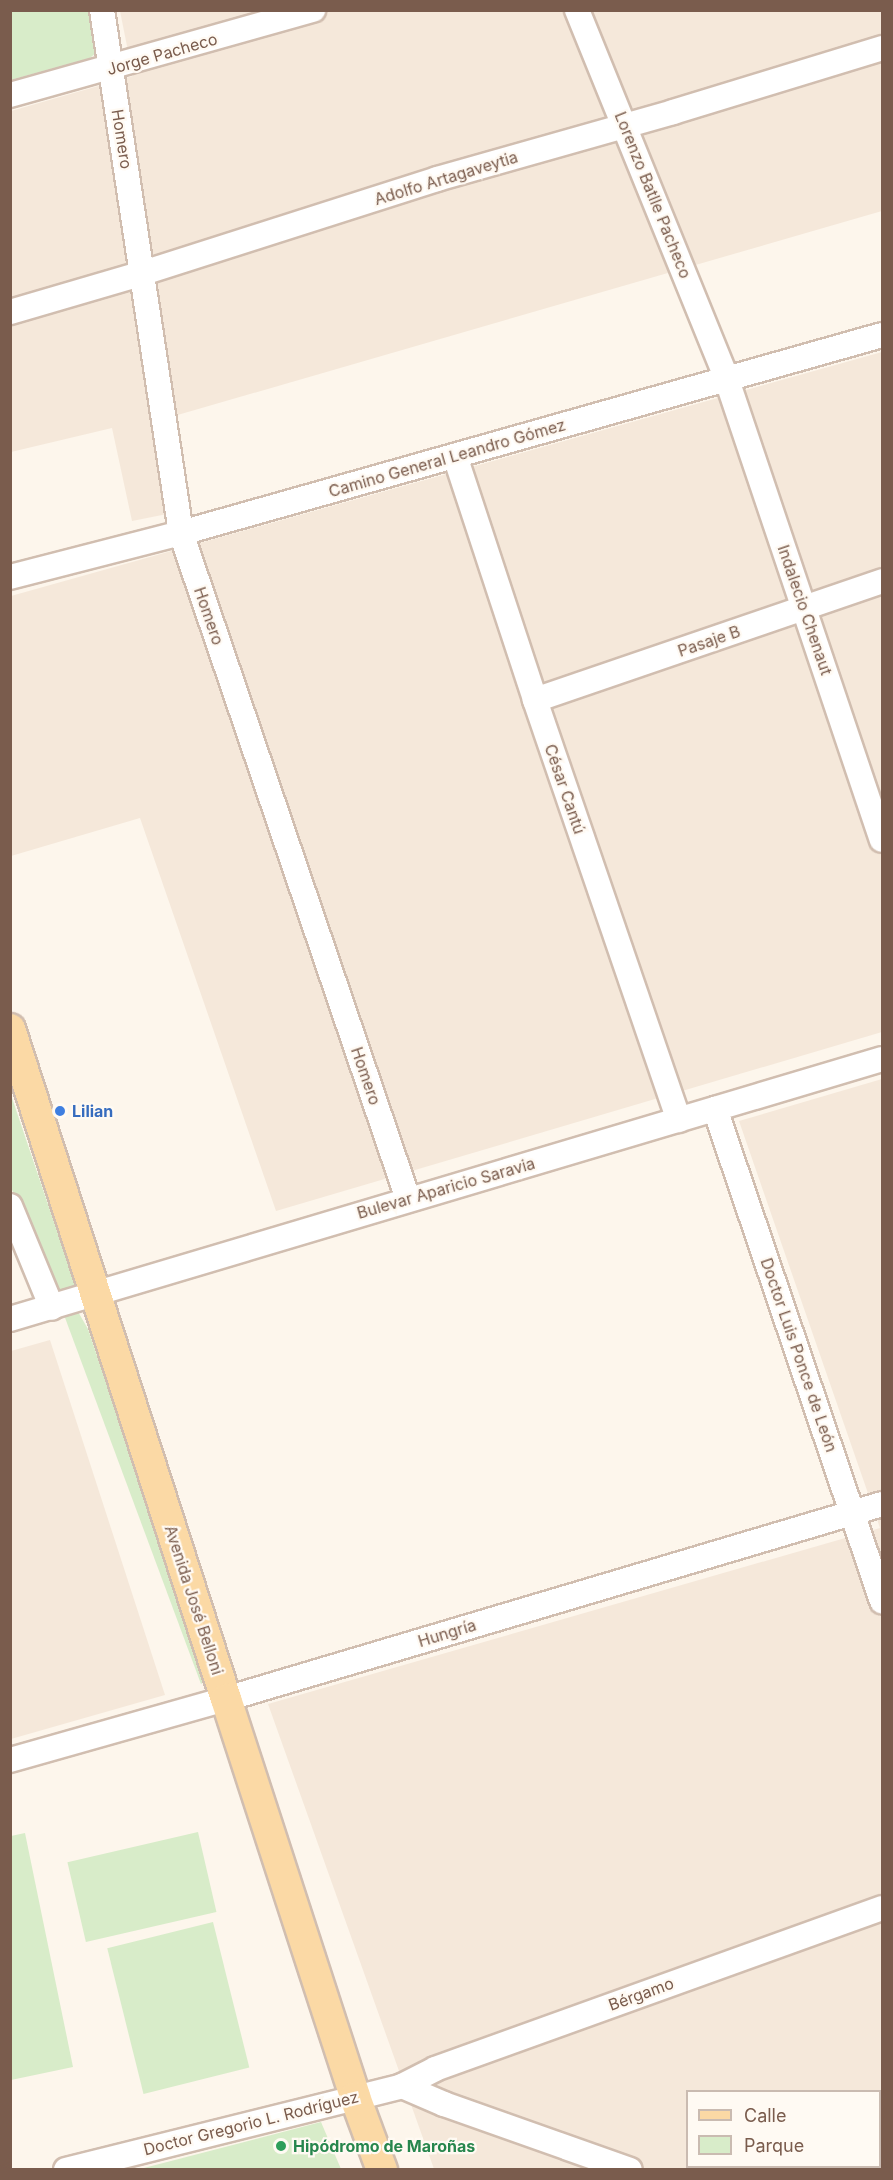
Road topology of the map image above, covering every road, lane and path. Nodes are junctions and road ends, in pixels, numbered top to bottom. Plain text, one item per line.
1 (102, 10) edge
2 (314, 10) edge
3 (577, 10) edge
4 (882, 48) edge
5 (111, 68) junction
6 (10, 95) edge
7 (625, 124) junction
8 (143, 273) junction
9 (10, 312) edge
10 (882, 335) edge
11 (727, 380) junction
12 (455, 456) junction
13 (181, 533) junction
14 (10, 577) edge
15 (882, 581) edge
16 (804, 608) junction
17 (534, 700) junction
18 (882, 840) edge
19 (10, 1029) edge
20 (882, 1059) edge
21 (19, 1084) edge
22 (715, 1109) junction
23 (679, 1120) junction
24 (408, 1198) junction
25 (10, 1206) edge
26 (95, 1294) junction
27 (52, 1308) junction
28 (10, 1319) edge
29 (882, 1504) edge
30 (852, 1513) junction
31 (882, 1601) edge
32 (226, 1699) junction
33 (10, 1760) edge
34 (882, 1908) edge
35 (402, 2086) junction
36 (355, 2097) junction
37 (66, 2169) edge
38 (382, 2169) edge
39 (630, 2169) edge

1 - 5 street, Homero
2 - 5 street, Jorge Pacheco
3 - 7 street, Lorenzo Batlle Pacheco
4 - 7 street, Adolfo Artagaveytia
5 - 6 street, Jorge Pacheco
5 - 8 street, Homero
7 - 8 street, Adolfo Artagaveytia
7 - 11 street, Lorenzo Batlle Pacheco
8 - 9 street, Adolfo Artagaveytia
8 - 13 street, Homero
10 - 11 street, Camino General Leandro Gómez
11 - 12 street, Camino General Leandro Gómez
11 - 16 street, Indalecio Chenaut
12 - 13 street, Camino General Leandro Gómez
12 - 17 street, César Cantú
13 - 14 street, Camino General Leandro Gómez
13 - 24 street, Homero
15 - 16 street, Pasaje B
16 - 17 street, Pasaje B
16 - 18 street, Indalecio Chenaut
17 - 23 street, César Cantú
19 - 21 main road, Avenida José Belloni
20 - 22 street, Bulevar Aparicio Saravia
21 - 26 main road, Avenida José Belloni
22 - 23 street, Bulevar Aparicio Saravia
22 - 30 street, Doctor Luis Ponce de León
23 - 24 street, Bulevar Aparicio Saravia
24 - 26 street, Bulevar Aparicio Saravia
25 - 27 street
26 - 27 street, Bulevar Aparicio Saravia
26 - 32 main road, Avenida José Belloni
27 - 28 street, Bulevar Aparicio Saravia
29 - 30 street, Hungría
30 - 31 street, Doctor Luis Ponce de León
30 - 32 street, Hungría
32 - 33 street, Hungría
32 - 36 main road, Avenida José Belloni
34 - 35 street, Bérgamo
35 - 36 street, Doctor Gregorio L. Rodríguez
35 - 39 street
36 - 37 street, Doctor Gregorio L. Rodríguez
36 - 38 main road, Avenida José Belloni

